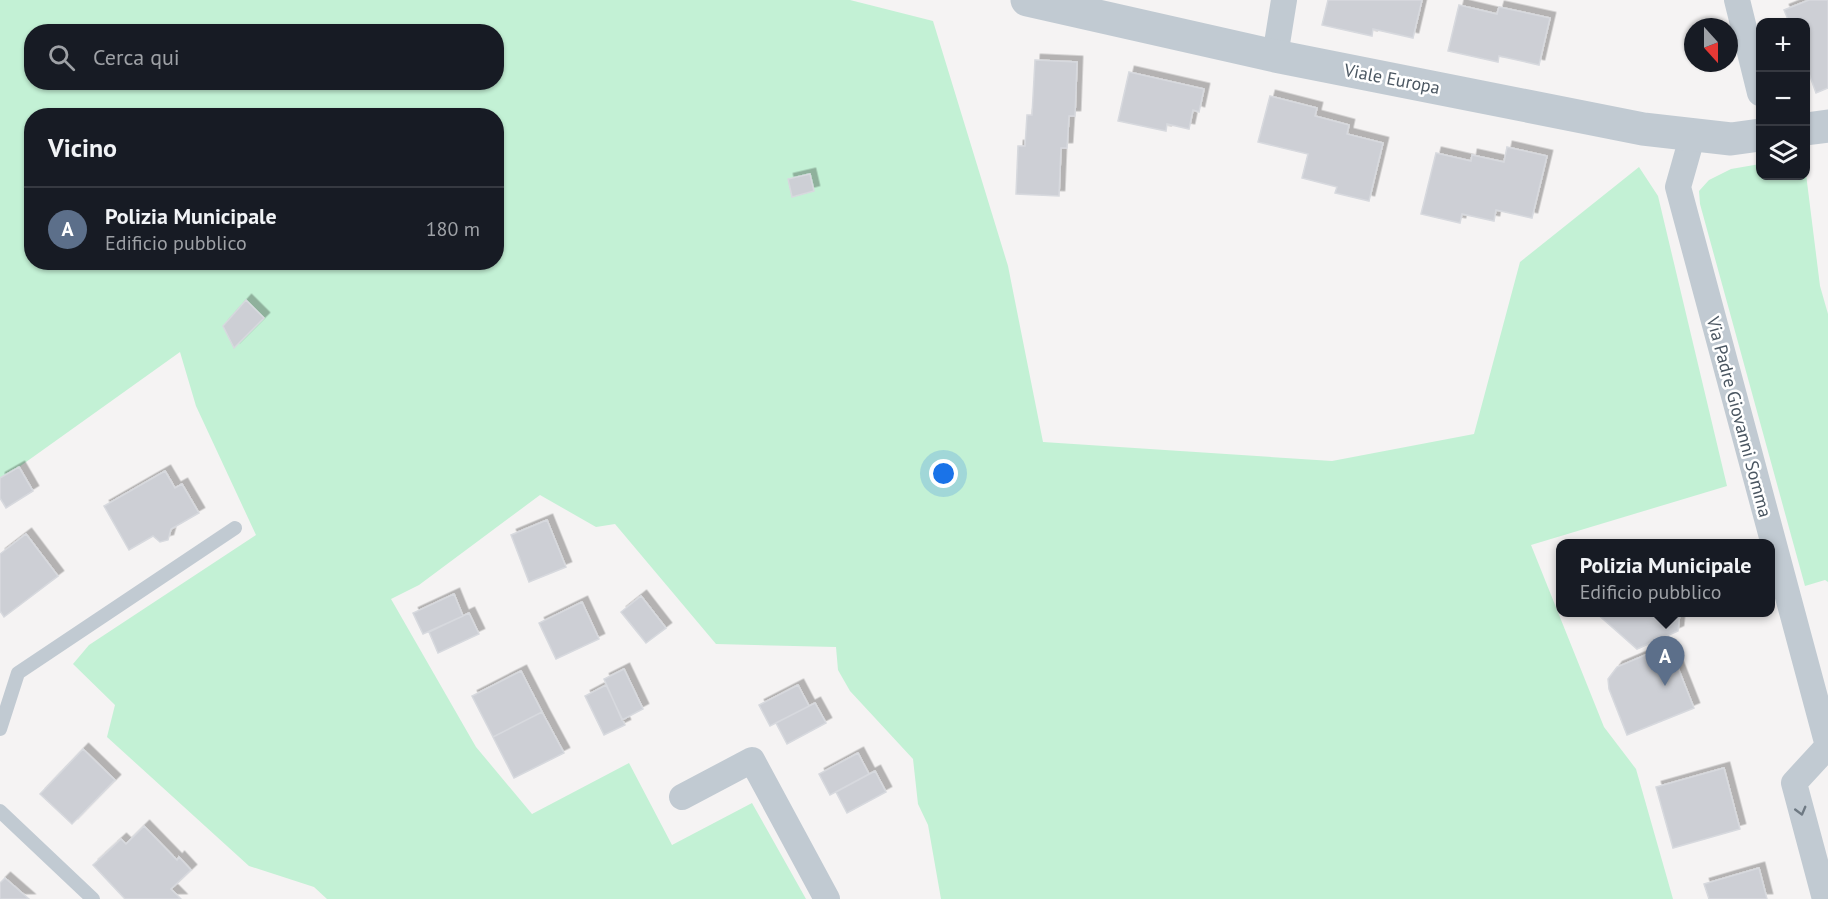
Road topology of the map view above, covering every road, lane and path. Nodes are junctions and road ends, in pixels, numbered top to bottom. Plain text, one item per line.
1 (1027, 0) edge
2 (1284, 0) edge
3 (1737, 0) edge
4 (1275, 56) junction
5 (1756, 74) edge
6 (1828, 126) edge
7 (1810, 128) edge
8 (1693, 134) junction
9 (1756, 136) edge
10 (235, 528) dead end
11 (1773, 539) edge
12 (1775, 548) edge
13 (0, 729) edge
14 (1827, 742) edge
15 (682, 797) dead end
16 (0, 811) edge
17 (93, 899) edge
18 (827, 899) edge
19 (1825, 899) edge

1 - 4 street, Viale Europa
2 - 4 street
3 - 5 street
4 - 8 street, Viale Europa
6 - 7 street
8 - 9 street, Viale Europa
8 - 11 street, Via Padre Giovanni Somma
10 - 13 lane
12 - 14 street, Via Padre Giovanni Somma
14 -> 19 street
15 - 18 street
16 - 17 lane

